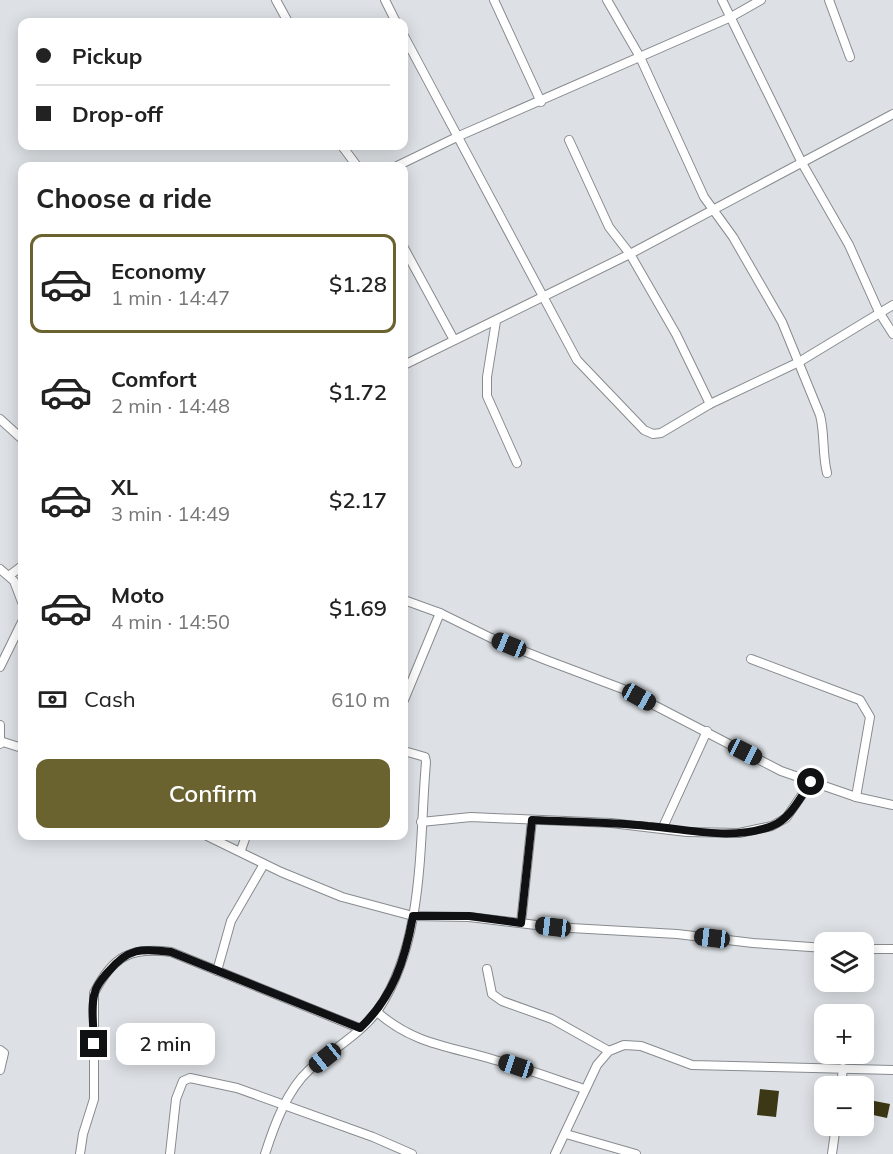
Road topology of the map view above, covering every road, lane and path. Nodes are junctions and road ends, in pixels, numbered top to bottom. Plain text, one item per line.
1 (276, 0) edge
2 (385, 0) edge
3 (494, 0) edge
4 (607, 0) edge
5 (722, 0) edge
6 (760, 0) edge
7 (829, 0) edge
8 (731, 17) junction
9 (286, 18) edge
10 (394, 18) edge
11 (408, 43) edge
12 (640, 57) junction
13 (850, 57) dead end
14 (541, 102) junction
15 (893, 114) edge
16 (459, 136) junction
17 (569, 141) dead end
18 (405, 162) edge
19 (802, 163) junction
20 (713, 210) junction
21 (630, 254) junction
22 (408, 255) edge
23 (543, 295) junction
24 (893, 305) edge
25 (879, 312) junction
26 (496, 321) junction
27 (893, 334) edge
28 (454, 340) junction
29 (798, 362) junction
30 (408, 363) edge
31 (710, 404) junction
32 (0, 420) edge
33 (18, 436) edge
34 (517, 463) dead end
35 (827, 472) dead end
36 (0, 569) edge
37 (18, 569) edge
38 (10, 575) junction
39 (18, 593) edge
40 (408, 601) edge
41 (440, 613) junction
42 (18, 630) edge
43 (751, 659) dead end
44 (0, 667) edge
45 (408, 690) edge
46 (0, 725) edge
47 (707, 731) junction
48 (0, 742) edge
49 (18, 747) edge
50 (408, 752) edge
51 (811, 782) junction
52 (856, 797) junction
53 (893, 805) edge
54 (532, 820) junction
55 (421, 822) junction
56 (663, 827) junction
57 (217, 840) edge
58 (245, 840) edge
59 (241, 850) junction
60 (264, 864) junction
61 (413, 916) junction
62 (521, 923) junction
63 (814, 947) edge
64 (874, 949) edge
65 (893, 949) edge
66 (486, 969) dead end
67 (217, 971) junction
68 (377, 1012) junction
69 (360, 1028) junction
70 (0, 1050) edge
71 (609, 1051) junction
72 (843, 1068) junction
73 (0, 1070) edge
74 (893, 1070) edge
75 (842, 1076) edge
76 (584, 1089) junction
77 (285, 1105) junction
78 (566, 1134) junction
79 (834, 1136) edge
80 (80, 1154) edge
81 (170, 1154) edge
82 (265, 1154) edge
83 (412, 1154) edge
84 (555, 1154) edge
85 (636, 1154) edge
86 (832, 1154) edge

1 - 9 street
2 - 10 street
3 - 14 street
4 - 12 street
5 - 8 street
6 - 8 street
7 - 13 street
8 - 12 street
8 - 19 street
11 - 16 street
12 - 14 street
12 - 20 street
14 - 16 street
15 - 19 street
16 - 18 street
16 - 23 street
17 - 21 street
19 - 20 street
19 - 25 street
20 - 21 street
20 - 29 street
21 - 23 street
21 - 31 street
22 - 28 street
23 - 26 street
23 - 31 street
24 - 25 street
25 - 27 street
25 - 29 street
26 - 28 street
26 - 34 street
28 - 30 street
29 - 31 street
29 - 35 street
32 - 33 street
36 - 38 street
37 - 38 street
38 - 39 street
40 - 41 street
41 - 45 street
41 - 47 street
42 - 44 street
43 - 52 street
46 - 48 street
47 - 51 street
47 - 56 street
48 - 49 street
50 - 55 street
51 - 52 street
51 - 56 street
52 - 53 street
54 - 55 street
54 - 56 street
54 - 62 street
55 - 61 street
57 - 59 street
58 - 59 street
59 - 60 street
60 - 61 street
60 - 67 street
61 - 62 street
61 - 68 street
62 - 63 street
64 - 65 street
66 - 71 street
67 - 69 street
67 - 80 street
68 - 69 street
68 - 76 street
69 - 77 street
70 - 73 street
71 - 72 street
71 - 76 street
72 - 74 street
72 - 75 street
76 - 78 street
77 - 81 street
77 - 82 street
77 - 83 street
78 - 84 street
78 - 85 street
79 - 86 street

